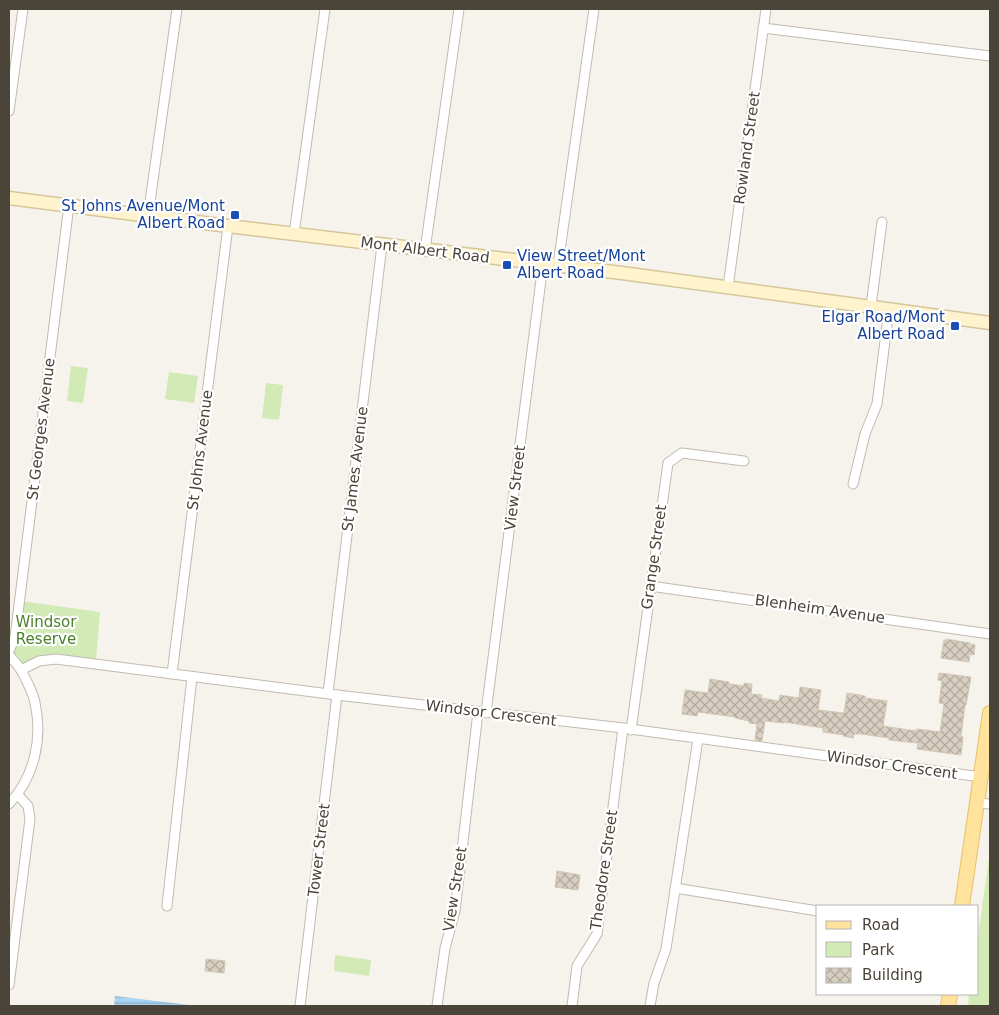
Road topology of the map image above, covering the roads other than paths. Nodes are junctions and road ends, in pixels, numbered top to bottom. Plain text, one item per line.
1 (23, 9) edge
2 (177, 9) edge
3 (325, 9) edge
4 (459, 9) edge
5 (594, 9) edge
6 (766, 9) edge
7 (763, 28) junction
8 (990, 56) edge
9 (9, 111) edge
10 (9, 198) edge
11 (69, 205) junction
12 (148, 216) junction
13 (882, 222) dead end
14 (228, 226) junction
15 (294, 234) junction
16 (382, 245) junction
17 (425, 250) junction
18 (543, 264) junction
19 (558, 265) junction
20 (728, 287) junction
21 (870, 306) junction
22 (889, 309) junction
23 (990, 323) edge
24 (744, 461) dead end
25 (853, 484) dead end
26 (650, 586) junction
27 (990, 634) edge
28 (9, 651) edge
29 (9, 655) edge
30 (21, 670) junction
31 (172, 674) junction
32 (192, 677) junction
33 (333, 694) junction
34 (482, 712) junction
35 (990, 713) edge
36 (627, 729) junction
37 (698, 738) junction
38 (981, 777) junction
39 (18, 795) junction
40 (9, 804) edge
41 (984, 804) edge
42 (675, 888) junction
43 (962, 905) edge
44 (166, 906) dead end
45 (816, 911) edge
46 (9, 985) edge
47 (300, 1006) edge
48 (437, 1006) edge
49 (572, 1006) edge
50 (650, 1006) edge

1 - 9 street
2 - 12 street
3 - 15 street
4 - 17 street
5 - 19 street
6 - 7 street, Rowland Street
7 - 8 street
7 - 20 street, Rowland Street
10 - 11 main road, Mont Albert Road
11 - 12 main road, Mont Albert Road
11 - 28 street, St Georges Avenue
12 - 14 main road, Mont Albert Road
13 - 21 street
14 - 15 main road, Mont Albert Road
14 - 31 street, St Johns Avenue
15 - 16 main road, Mont Albert Road
16 - 17 main road, Mont Albert Road
16 - 33 street, St James Avenue
17 - 18 main road, Mont Albert Road
18 - 19 main road, Mont Albert Road
18 - 34 street, View Street
19 - 20 main road, Mont Albert Road
20 - 21 main road, Mont Albert Road
21 - 22 main road, Mont Albert Road
22 - 23 main road, Mont Albert Road
22 - 25 street
24 - 26 street, Grange Street
26 - 27 street, Blenheim Avenue
26 - 36 street, Grange Street
29 - 30 street
30 - 31 street, Windsor Crescent
30 - 39 street
31 - 32 street, Windsor Crescent
32 - 33 street, Windsor Crescent
32 - 44 street
33 - 34 street, Windsor Crescent
33 - 47 street, Tower Street
34 - 36 street, Windsor Crescent
34 - 48 street, View Street
35 - 38 main road
36 - 37 street, Windsor Crescent
36 - 49 street, Theodore Street
37 - 38 street, Windsor Crescent
37 - 42 street
38 - 41 main road
39 - 40 street
39 - 46 street
41 - 43 main road
42 - 45 street
42 - 50 street

